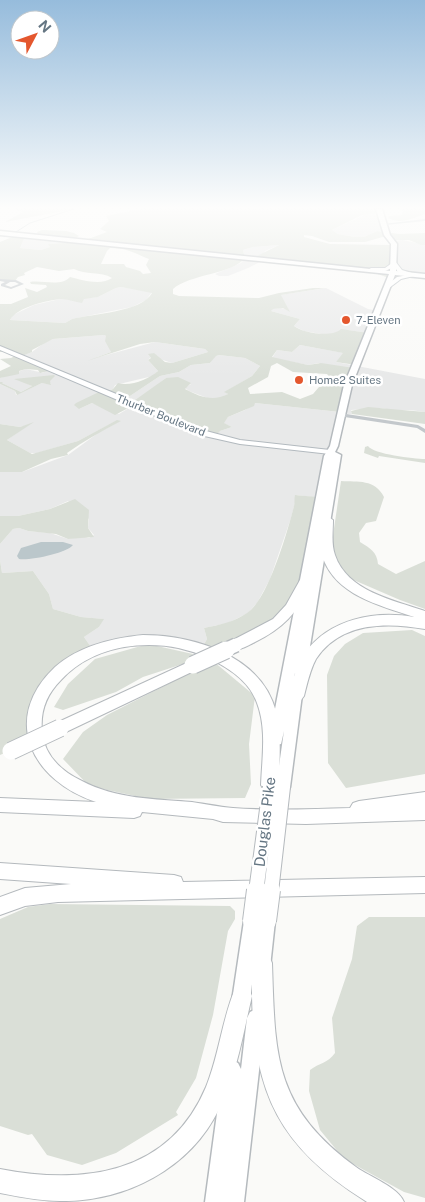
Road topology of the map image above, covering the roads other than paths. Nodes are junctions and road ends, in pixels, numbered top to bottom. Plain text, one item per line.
1 (321, 265) edge
2 (392, 265) edge
3 (395, 265) edge
4 (396, 265) edge
5 (370, 270) junction
6 (393, 273) junction
7 (423, 276) edge
8 (0, 280) edge
9 (10, 280) junction
10 (389, 283) junction
11 (0, 348) edge
12 (340, 415) junction
13 (425, 432) edge
14 (332, 449) junction
15 (327, 520) junction
16 (305, 583) junction
17 (425, 616) edge
18 (425, 624) edge
19 (296, 696) junction
20 (5, 753) edge
21 (274, 786) junction
22 (425, 799) edge
23 (0, 805) edge
24 (425, 813) edge
25 (232, 815) junction
26 (281, 817) junction
27 (0, 871) edge
28 (425, 885) edge
29 (290, 888) junction
30 (319, 888) junction
31 (425, 892) edge
32 (0, 906) edge
33 (260, 921) junction
34 (262, 963) junction
35 (242, 996) junction
36 (0, 1181) edge
37 (215, 1202) edge
38 (234, 1202) edge
39 (392, 1202) edge

1 - 5 main road
2 - 5 street
3 - 6 main road, Douglas Pike
4 - 7 street
5 - 6 main road
5 - 10 street
6 - 7 main road
6 - 10 main road, Douglas Pike
7 - 10 street
8 - 9 street
9 - 9 street
10 - 12 main road, Douglas Pike
11 - 14 street, Thurber Boulevard
12 - 13 street
12 - 14 main road, Douglas Pike
14 - 15 main road, Douglas Pike
14 - 16 main road, Douglas Pike
15 - 17 highway
15 - 19 main road, Douglas Pike
16 - 20 highway, bridge
16 - 21 main road, Douglas Pike
18 - 19 highway
19 - 21 main road, Douglas Pike
21 - 25 highway
21 - 33 main road, Douglas Pike, bridge
22 - 26 highway
23 - 25 highway
24 - 26 highway
25 - 26 highway
27 - 29 highway
28 - 30 highway
29 - 30 highway
29 - 32 highway
30 - 31 highway
33 - 34 main road, Douglas Pike
33 - 35 main road, Douglas Pike
34 - 38 main road, Douglas Pike
34 - 39 highway
35 - 36 highway
35 - 37 main road, Douglas Pike

